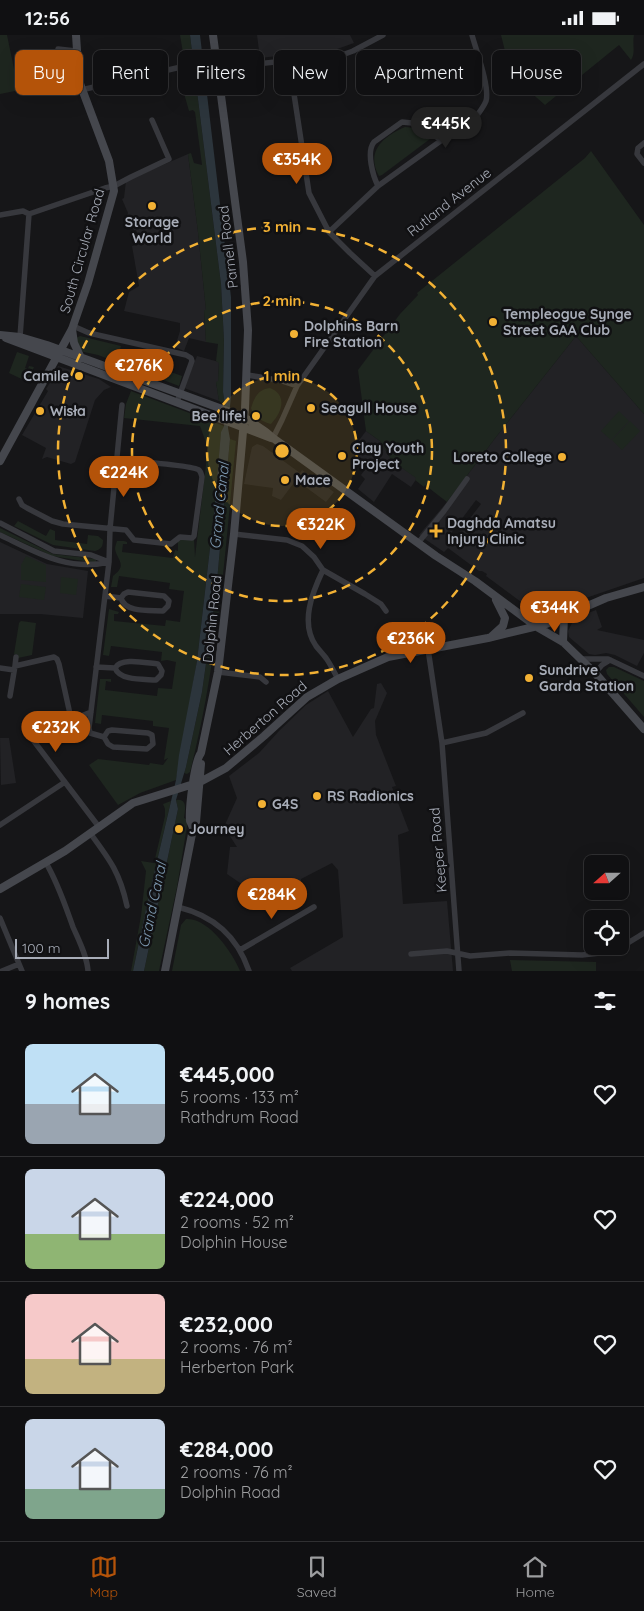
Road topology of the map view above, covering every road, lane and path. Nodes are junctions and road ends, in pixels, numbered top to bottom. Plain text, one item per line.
1 (76, 35) edge
2 (213, 35) edge
3 (384, 35) edge
4 (472, 35) edge
5 (58, 49) dead end
6 (67, 50) edge
7 (76, 50) edge
8 (215, 50) edge
9 (346, 53) edge
10 (644, 64) edge
11 (178, 68) edge
12 (83, 90) edge
13 (83, 95) edge
14 (220, 95) edge
15 (294, 95) edge
16 (152, 120) dead end
17 (442, 140) junction
18 (644, 143) edge
19 (644, 163) edge
20 (114, 186) junction
21 (378, 186) junction
22 (29, 214) junction
23 (0, 215) edge
24 (329, 232) junction
25 (375, 276) junction
26 (72, 328) junction
27 (0, 335) edge
28 (20, 337) junction
29 (58, 354) junction
30 (81, 358) junction
31 (247, 375) junction
32 (297, 386) junction
33 (178, 398) junction
34 (122, 405) dead end
35 (217, 412) junction
36 (241, 416) junction
37 (240, 426) junction
38 (273, 438) junction
39 (117, 460) junction
40 (0, 461) edge
41 (467, 479) dead end
42 (19, 499) dead end
43 (0, 523) edge
44 (110, 529) junction
45 (234, 534) junction
46 (0, 535) edge
47 (418, 543) junction
48 (110, 562) junction
49 (323, 571) junction
50 (644, 587) edge
51 (105, 596) junction
52 (494, 596) junction
53 (121, 598) junction
54 (386, 611) dead end
55 (564, 617) junction
56 (537, 627) junction
57 (488, 638) junction
58 (564, 643) junction
59 (428, 649) junction
60 (16, 657) dead end
61 (581, 659) junction
62 (610, 660) junction
63 (96, 667) junction
64 (0, 668) edge
65 (14, 668) junction
66 (115, 668) junction
67 (218, 672) junction
68 (594, 673) junction
69 (644, 676) edge
70 (338, 679) junction
71 (266, 682) dead end
72 (10, 696) dead end
73 (91, 712) junction
74 (523, 713) dead end
75 (70, 718) junction
76 (644, 729) edge
77 (90, 733) junction
78 (104, 737) junction
79 (442, 743) junction
80 (65, 782) junction
81 (197, 783) junction
82 (0, 825) edge
83 (99, 827) junction
84 (90, 833) junction
85 (46, 863) junction
86 (0, 889) edge
87 (127, 906) dead end
88 (178, 907) junction
89 (314, 907) dead end
90 (0, 918) edge
91 (644, 933) edge
92 (240, 950) junction
93 (411, 954) dead end
94 (457, 954) junction
95 (19, 964) junction
96 (2, 971) edge
97 (22, 971) edge
98 (88, 971) edge
99 (165, 971) edge
100 (249, 971) edge
101 (459, 971) edge

1 - 7 main road, South Circular Road
2 - 8 main road, Parnell Road
3 - 9 street
4 - 17 street
5 - 6 street
10 - 25 street, Rutland Avenue
11 - 12 street
13 - 20 main road, South Circular Road
14 - 31 main road, Parnell Road
15 - 24 street
16 - 20 street
17 - 21 street
17 - 21 street
18 - 19 street
20 - 22 street
20 - 26 main road, South Circular Road
21 - 24 street
22 - 23 street
22 - 28 street
24 - 25 street
25 - 32 street, Rutland Avenue
26 - 29 main road, South Circular Road
26 - 30 main road
26 - 33 street
27 - 28 main road
27 - 29 main road
28 - 29 main road
29 - 30 main road
29 - 33 main road
29 - 40 main road, South Circular Road
30 - 33 main road
31 - 32 street
31 - 36 main road, Parnell Road
32 - 38 street, Rutland Avenue
33 - 35 main road
34 - 39 street
35 - 36 main road
35 - 37 main road
36 - 37 main road, Parnell Road
36 - 38 main road
37 - 38 main road
37 - 45 main road, Dolphin Road
38 - 47 main road
39 - 44 street
39 - 44 street
41 - 47 street
42 - 44 street
43 - 48 street
44 - 48 street
45 - 49 street
45 - 67 main road, Dolphin Road
46 - 48 street
47 - 52 main road
48 - 51 street
49 - 54 street
49 - 70 street
50 - 55 main road, Herberton Road
51 - 53 street
51 - 63 street
52 - 56 main road
52 - 57 main road
53 - 53 street
55 - 56 main road, Herberton Road
55 - 58 main road
56 - 57 main road, Herberton Road
56 - 58 main road
57 - 59 main road, Herberton Road
58 - 61 main road
59 - 70 main road, Herberton Road
59 - 79 street, Keeper Road
60 - 65 street
61 - 62 street
61 - 68 main road
62 - 68 street
62 - 69 street
63 - 66 street
63 - 73 street
64 - 65 street
65 - 72 street
65 - 75 street
66 - 66 street
67 - 71 street
67 - 81 main road, Dolphin Road
68 - 76 main road
70 - 81 main road, Herberton Road
73 - 75 street
73 - 77 street
74 - 79 street
75 - 77 street
75 - 80 street
77 - 78 street
78 - 78 street
79 - 94 street, Keeper Road
80 - 82 street
80 - 83 street
81 - 83 main road, Herberton Road
81 - 88 main road, Dolphin Road
83 - 84 main road
84 - 85 main road
84 - 87 street
85 - 86 main road
85 - 98 street
88 - 92 street
88 - 99 main road, Dolphin Road
89 - 92 street
90 - 95 street
91 - 94 street
92 - 100 street
93 - 94 street
94 - 101 street, Keeper Road
95 - 96 street
95 - 97 street

